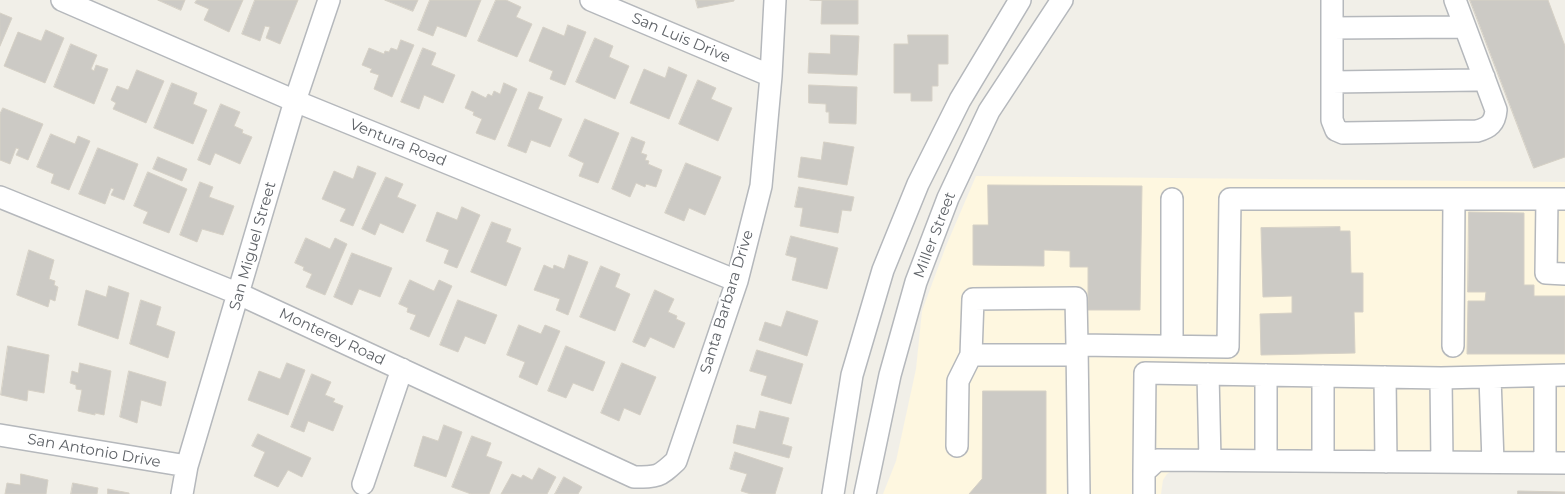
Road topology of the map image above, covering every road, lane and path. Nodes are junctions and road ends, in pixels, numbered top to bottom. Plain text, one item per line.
1 (62, 0) edge
2 (329, 0) edge
3 (591, 0) edge
4 (775, 0) edge
5 (1020, 0) edge
6 (1062, 0) edge
7 (1332, 0) edge
8 (1455, 0) edge
9 (1464, 25) junction
10 (1332, 28) junction
11 (771, 76) junction
12 (1484, 77) junction
13 (1332, 82) junction
14 (295, 101) junction
15 (0, 197) edge
16 (1172, 199) dead end
17 (1454, 199) junction
18 (1556, 199) edge
19 (1565, 274) edge
20 (737, 282) junction
21 (239, 294) junction
22 (1172, 346) junction
23 (1452, 346) dead end
24 (1077, 350) junction
25 (971, 356) junction
26 (402, 369) junction
27 (1208, 374) junction
28 (1266, 375) junction
29 (1555, 375) edge
30 (1323, 376) junction
31 (1385, 377) junction
32 (1490, 377) junction
33 (1441, 378) junction
34 (0, 435) edge
35 (957, 446) dead end
36 (1210, 460) junction
37 (1266, 461) junction
38 (1323, 461) junction
39 (1386, 462) junction
40 (1442, 462) junction
41 (1493, 462) junction
42 (1555, 463) edge
43 (187, 466) junction
44 (1144, 472) junction
45 (661, 474) joint
46 (363, 484) dead end
47 (182, 494) edge
48 (833, 494) edge
49 (865, 494) edge
50 (1079, 494) edge
51 (1144, 494) edge

1 - 14 street, Ventura Road
2 - 14 street, San Miguel Street
3 - 11 street, San Luis Drive
4 - 11 street, Santa Barbara Drive
5 - 48 street
6 - 49 street, Miller Street
7 - 10 street
8 - 9 street
9 - 10 street
9 - 12 street
10 - 13 street
11 - 20 street, Santa Barbara Drive
12 - 13 street
12 - 13 street
14 - 20 street, Ventura Road
14 - 21 street, San Miguel Street
15 - 21 street, Monterey Road
16 - 22 street
17 - 18 street
17 - 22 street
17 - 23 street
18 - 19 street
20 - 45 street, Santa Barbara Drive
21 - 26 street, Monterey Road
21 - 43 street, San Miguel Street
22 - 24 street
24 - 25 street
24 - 25 street
24 - 50 street
25 - 35 street
26 - 45 street, Monterey Road
26 - 46 street
27 - 28 street
27 - 36 street
27 - 44 street
28 - 30 street
28 - 37 street
29 - 32 street
29 - 42 street
30 - 31 street
30 - 38 street
31 - 33 street
31 - 39 street
32 - 33 street
32 - 41 street
33 - 40 street
34 - 43 street, San Antonio Drive
36 - 37 street
36 - 44 street
37 - 38 street
38 - 39 street
39 - 40 street
40 - 41 street
41 - 42 street
43 - 47 street, San Miguel Street
44 - 51 street

